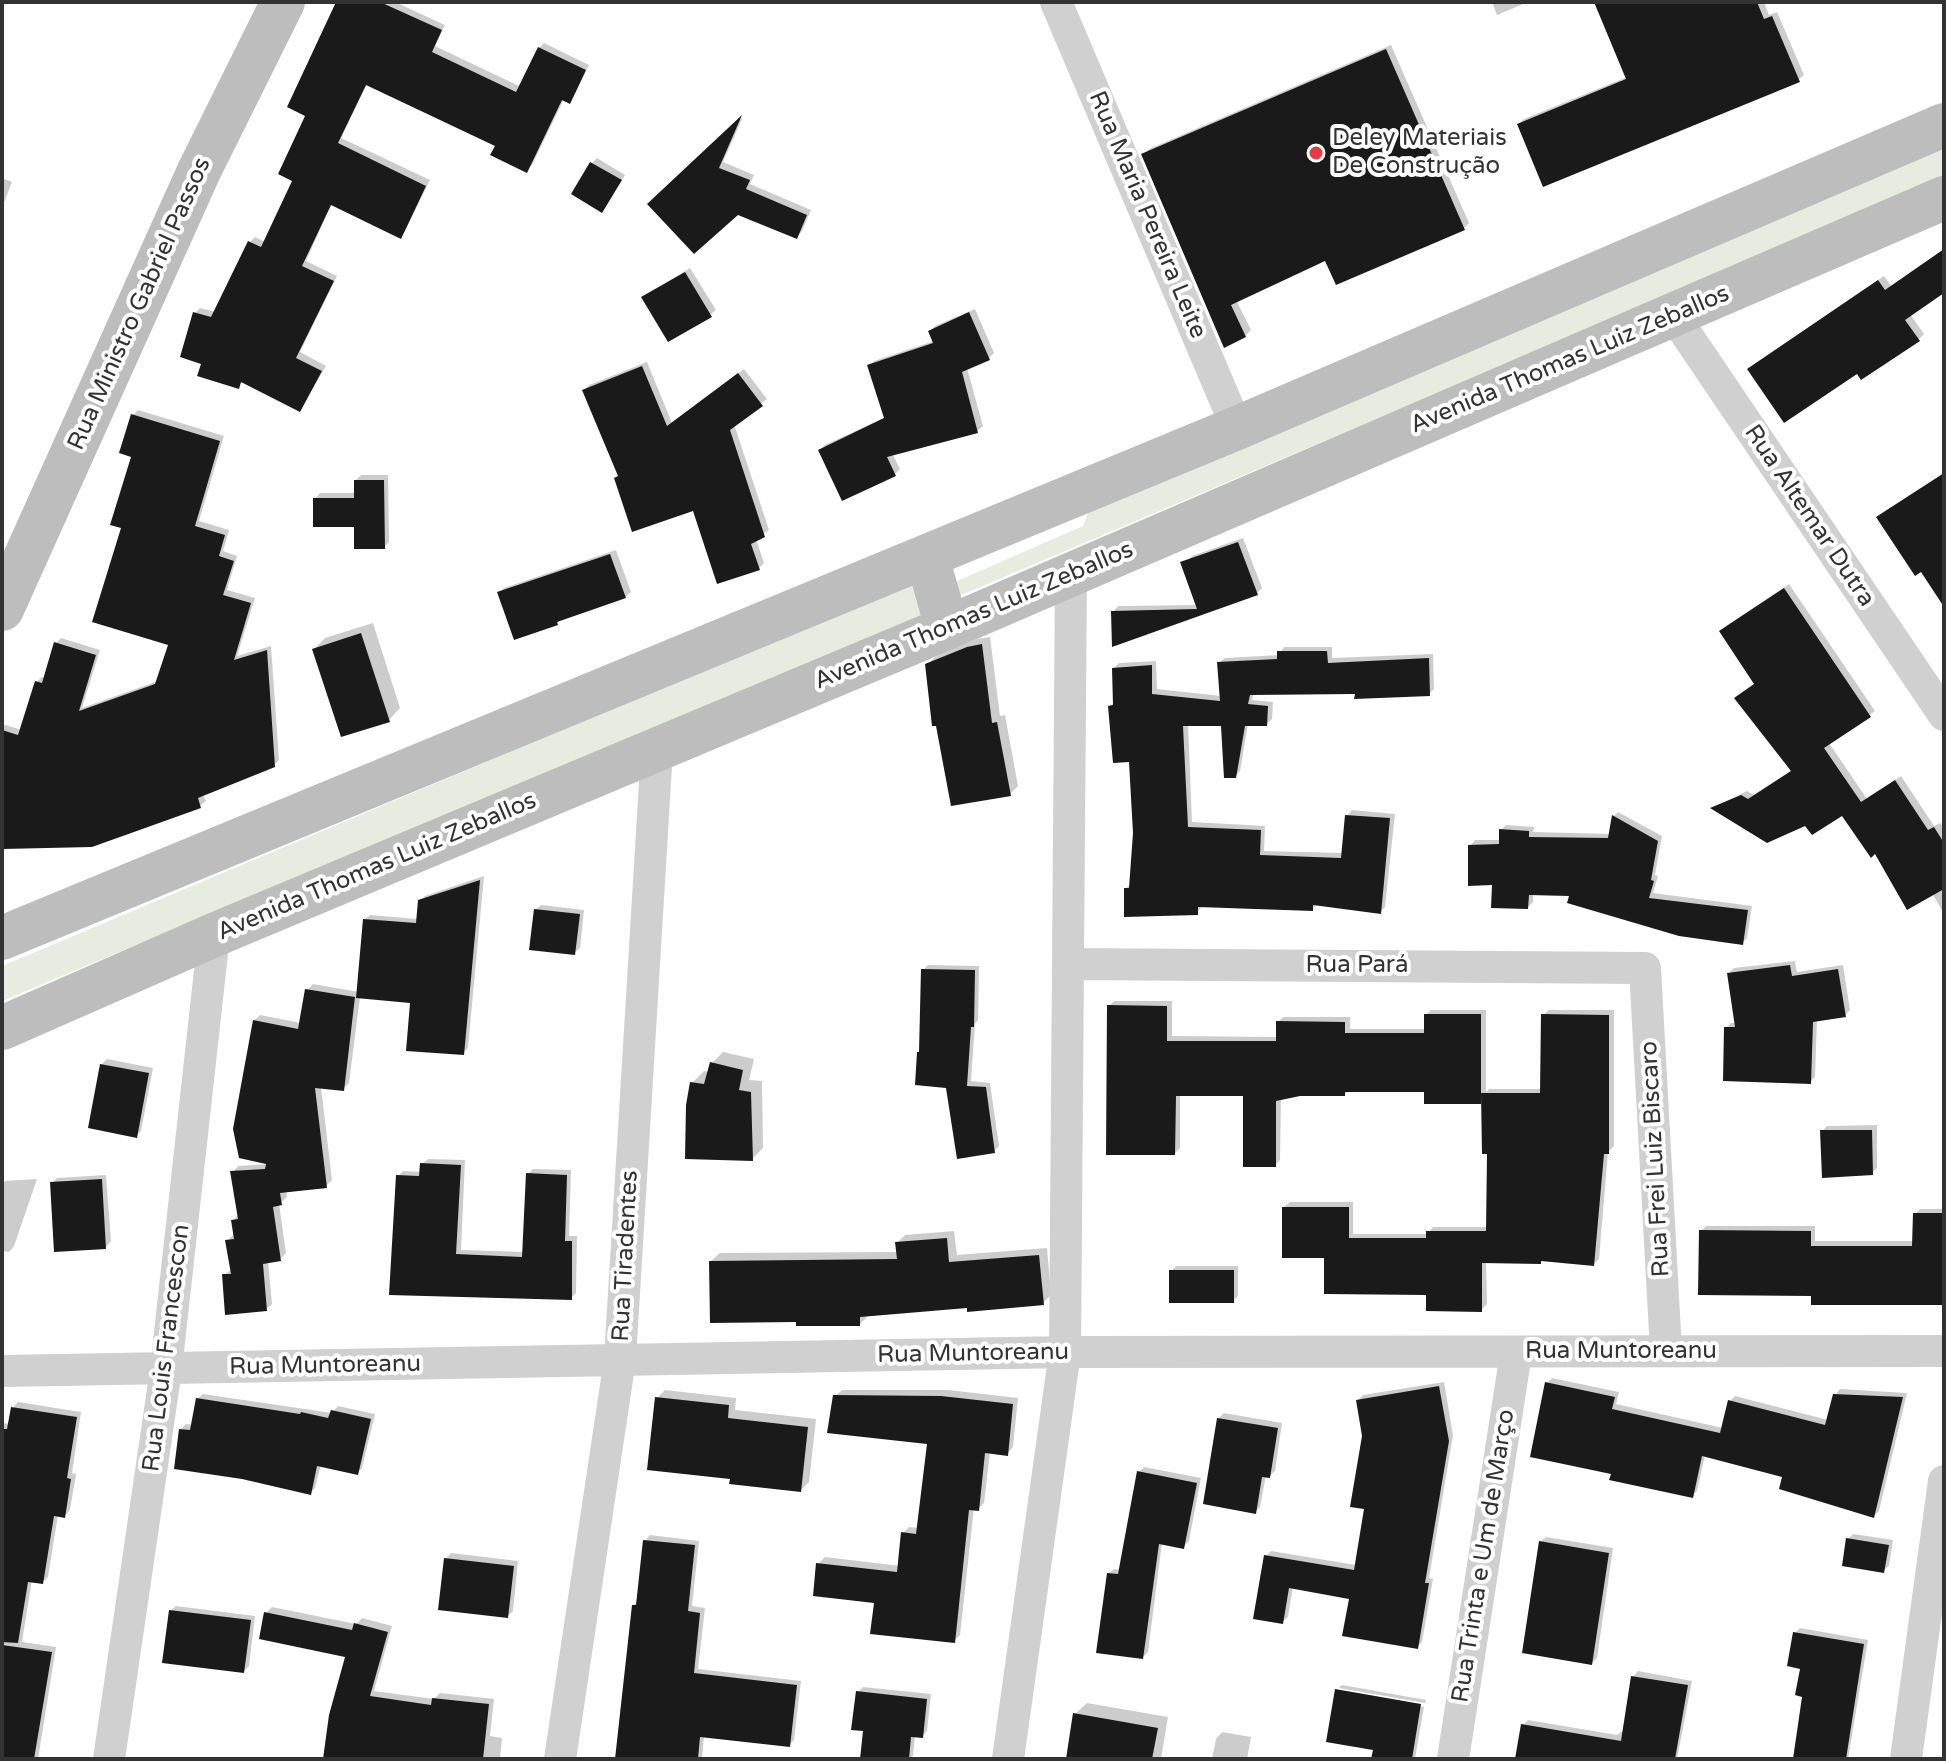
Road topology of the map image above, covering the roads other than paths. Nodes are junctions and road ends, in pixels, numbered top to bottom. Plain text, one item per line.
1 (283, 2) edge
2 (1056, 2) edge
3 (1944, 125) edge
4 (1944, 198) edge
5 (1674, 316) junction
6 (1237, 428) junction
7 (927, 557) junction
8 (1071, 574) junction
9 (2, 609) edge
10 (947, 628) junction
11 (1944, 715) edge
12 (657, 750) junction
13 (214, 935) junction
14 (2, 938) edge
15 (1069, 964) junction
16 (1645, 968) joint
17 (2, 1028) edge
18 (1666, 1351) junction
19 (1944, 1351) edge
20 (1065, 1352) junction
21 (1516, 1353) junction
22 (620, 1359) junction
23 (166, 1369) junction
24 (2, 1371) edge
25 (1944, 1481) edge
26 (109, 1759) edge
27 (560, 1759) edge
28 (1008, 1759) edge
29 (1453, 1759) edge
30 (1906, 1759) edge

1 - 9 main road, Rua Ministro Gabriel Passos
2 - 6 street, Rua Maria Pereira Leite
3 - 6 main road
4 - 5 main road, Avenida Thomas Luiz Zeballos
5 - 8 main road, Avenida Thomas Luiz Zeballos
5 - 11 street, Rua Altemar Dutra
6 - 7 main road
7 - 10 main road
7 - 14 main road
8 - 10 main road, Avenida Thomas Luiz Zeballos
8 - 15 street
10 - 12 main road, Avenida Thomas Luiz Zeballos
12 - 13 main road, Avenida Thomas Luiz Zeballos
12 - 22 street, Rua Tiradentes
13 - 17 main road, Avenida Thomas Luiz Zeballos
13 - 23 street, Rua Louis Francescon
15 - 16 street, Rua Pará
15 - 20 street
16 - 18 street, Rua Frei Luiz Biscaro
18 - 19 street, Rua Muntoreanu
18 - 21 street, Rua Muntoreanu
20 - 21 street, Rua Muntoreanu
20 - 22 street, Rua Muntoreanu
20 - 28 street
21 - 29 street, Rua Trinta e Um de Março
22 - 23 street, Rua Muntoreanu
22 - 27 street, Rua Tiradentes
23 - 24 street, Rua Muntoreanu
23 - 26 street, Rua Louis Francescon
25 - 30 street

